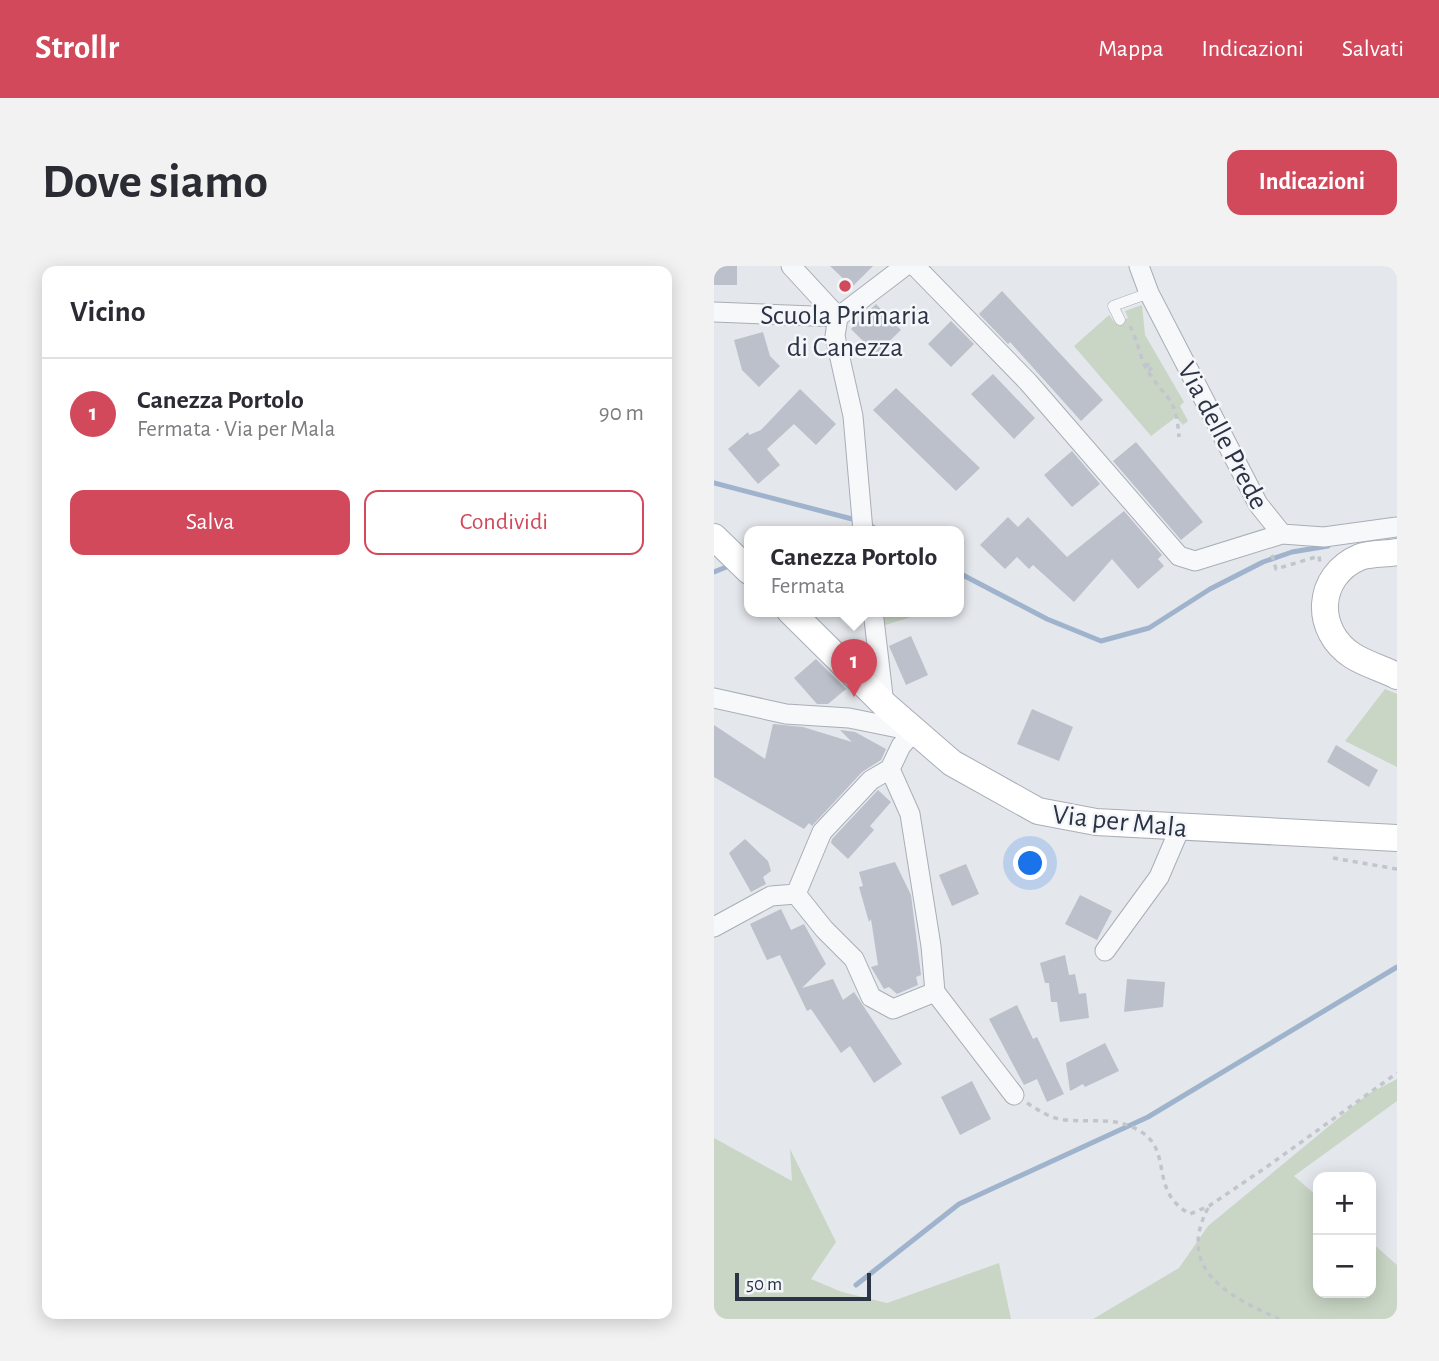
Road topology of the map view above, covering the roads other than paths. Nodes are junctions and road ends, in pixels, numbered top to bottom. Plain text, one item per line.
1 (791, 266) edge
2 (905, 266) edge
3 (915, 266) edge
4 (1139, 266) edge
5 (1149, 293) junction
6 (714, 312) edge
7 (838, 317) junction
8 (1123, 320) road end
9 (863, 526) edge
10 (1397, 527) edge
11 (714, 537) edge
12 (1276, 542) junction
13 (1397, 552) edge
14 (744, 566) edge
15 (796, 617) edge
16 (874, 617) edge
17 (1397, 676) edge
18 (714, 698) edge
19 (884, 704) junction
20 (914, 731) junction
21 (890, 769) junction
22 (1180, 828) junction
23 (1397, 838) edge
24 (796, 894) junction
25 (714, 927) edge
26 (1105, 951) dead end
27 (934, 992) junction
28 (1014, 1095) road end

1 - 7 street
2 - 7 street
3 - 12 street
4 - 5 street, Via delle Prede
5 - 8 lane
5 - 12 street, Via delle Prede
6 - 7 street
7 - 9 street
10 - 12 street, Via delle Prede
11 - 14 main road
13 - 17 main road
15 - 19 main road, Via per Mala
16 - 19 street
18 - 20 street
19 - 20 main road, Via per Mala
20 - 21 street
20 - 22 main road, Via per Mala
21 - 24 street
21 - 27 street
22 - 23 main road, Via per Mala
22 - 26 street
24 - 25 street
24 - 27 street
27 - 28 street

